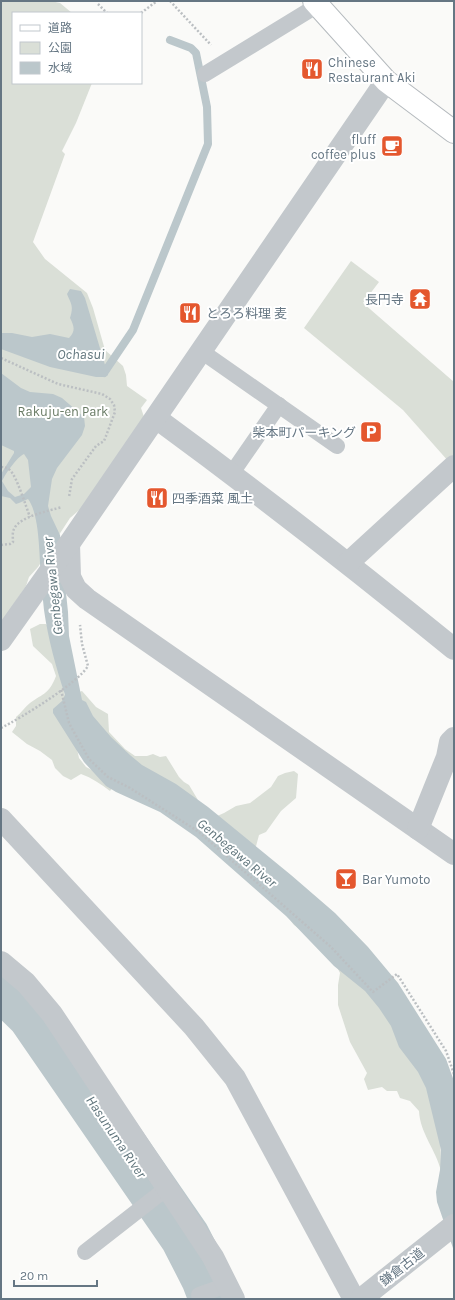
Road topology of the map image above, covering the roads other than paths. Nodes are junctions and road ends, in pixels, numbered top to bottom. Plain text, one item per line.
1 (316, 3) edge
2 (205, 74) dead end
3 (386, 81) junction
4 (454, 132) edge
5 (201, 351) junction
6 (279, 405) junction
7 (156, 418) junction
8 (337, 446) dead end
9 (454, 466) edge
10 (232, 473) junction
11 (67, 547) junction
12 (348, 563) junction
13 (1, 640) edge
14 (454, 649) edge
15 (454, 738) edge
16 (1, 819) edge
17 (418, 829) junction
18 (454, 854) edge
19 (1, 962) edge
20 (159, 1194) junction
21 (448, 1230) edge
22 (85, 1252) dead end
23 (227, 1291) edge
24 (201, 1294) dead end
25 (354, 1299) edge
26 (361, 1299) edge

1 - 2 lane
1 - 3 main road
3 - 4 main road
3 - 5 street
5 - 6 lane
5 - 7 street
6 - 8 lane
6 - 10 lane
7 - 10 street
7 - 11 street
9 - 12 street
10 - 12 street
11 - 13 street
11 - 17 street
12 - 14 street
15 - 17 street
16 - 25 street
17 - 18 street
19 - 20 street
20 - 22 lane
20 - 23 street
21 - 26 street, 鎌倉古道
23 - 24 lane

